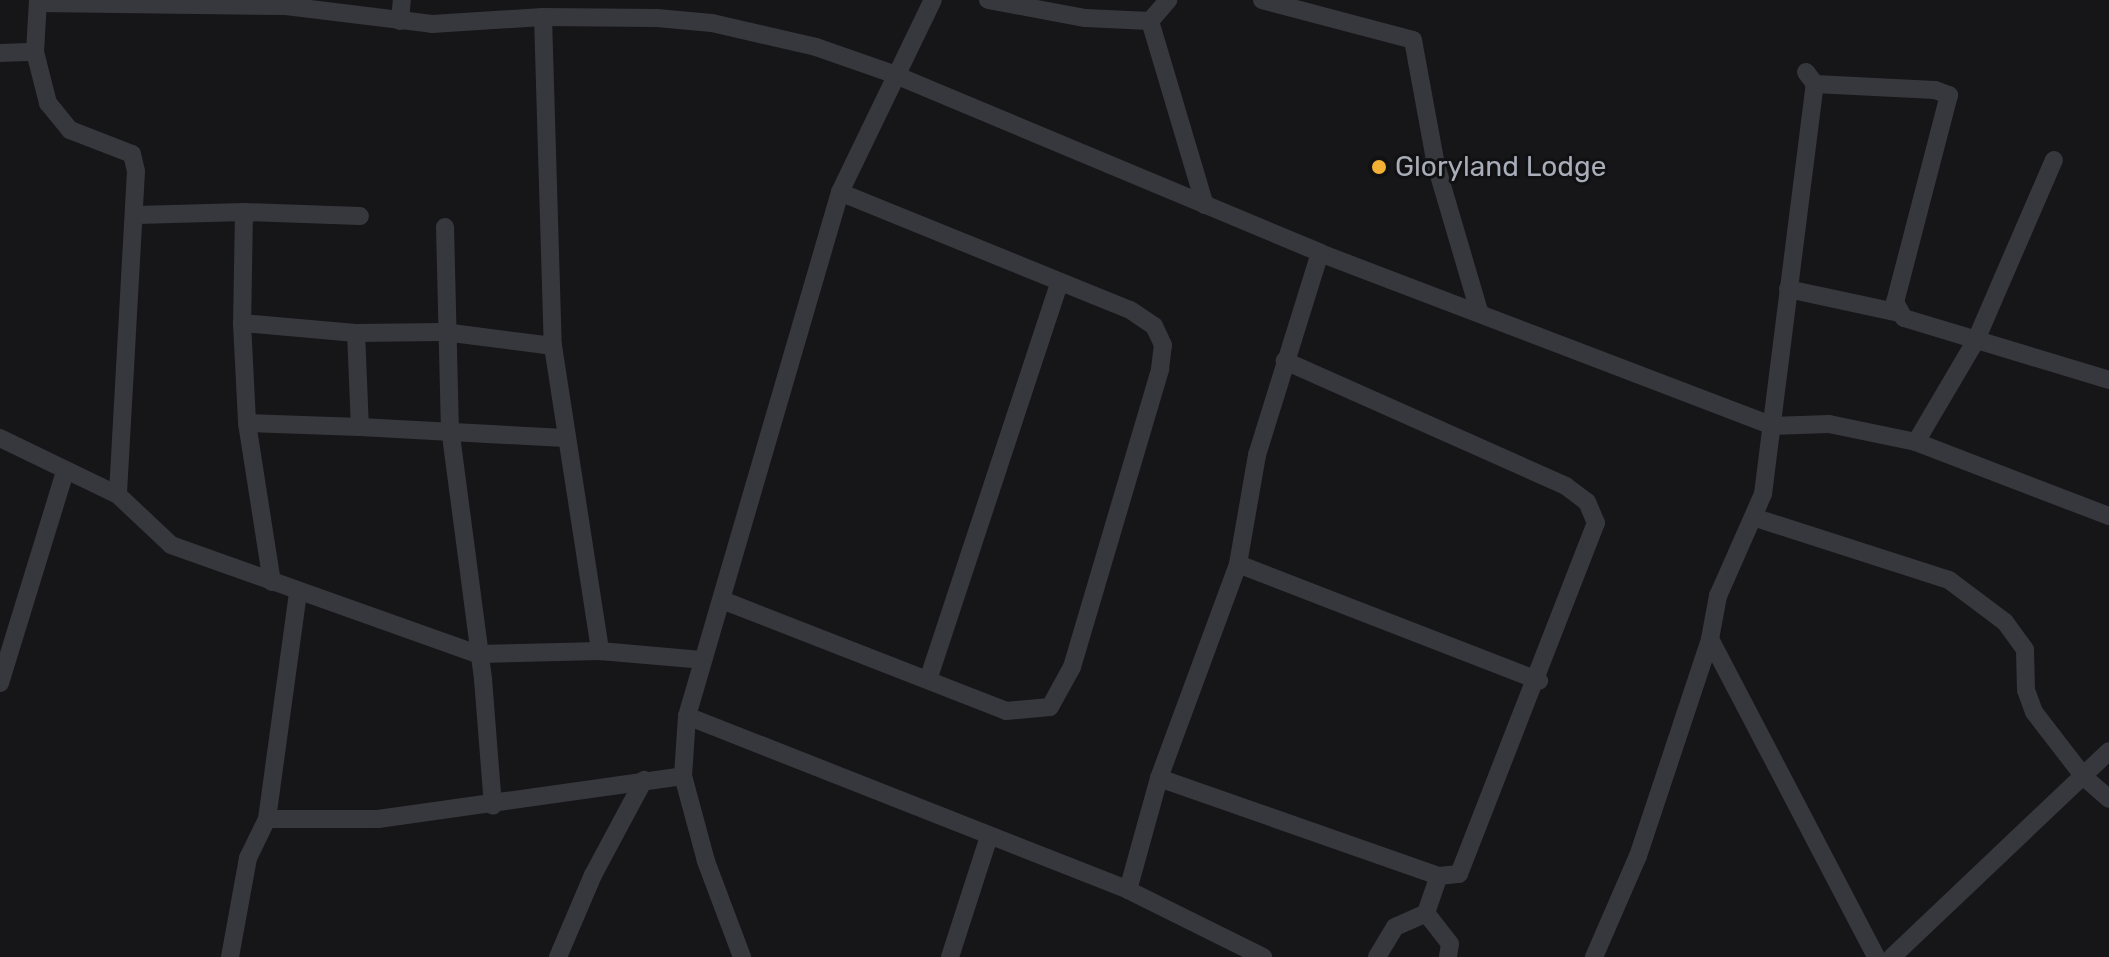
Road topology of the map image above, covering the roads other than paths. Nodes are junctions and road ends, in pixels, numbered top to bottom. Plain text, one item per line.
1 (402, 0) edge
2 (933, 0) edge
3 (988, 0) edge
4 (1168, 0) edge
5 (1262, 0) edge
6 (38, 2) edge
7 (269, 3) edge
8 (543, 17) junction
9 (400, 21) junction
10 (1150, 21) junction
11 (35, 52) junction
12 (0, 53) edge
13 (893, 74) junction
14 (2054, 160) dead end
15 (840, 192) junction
16 (1205, 205) junction
17 (244, 212) junction
18 (137, 215) junction
19 (360, 216) dead end
20 (445, 227) dead end
21 (1320, 253) junction
22 (1060, 282) junction
23 (1788, 289) junction
24 (1479, 311) junction
25 (1900, 313) junction
26 (242, 323) junction
27 (444, 332) junction
28 (356, 333) junction
29 (1976, 340) junction
30 (553, 346) junction
31 (1285, 361) junction
32 (2109, 380) edge
33 (247, 423) junction
34 (1773, 426) junction
35 (360, 427) junction
36 (450, 428) junction
37 (0, 438) edge
38 (565, 438) junction
39 (1916, 442) junction
40 (65, 472) junction
41 (118, 495) junction
42 (2109, 516) edge
43 (1756, 518) junction
44 (1238, 564) junction
45 (272, 582) junction
46 (298, 594) junction
47 (722, 600) junction
48 (1710, 639) junction
49 (600, 651) junction
50 (477, 654) junction
51 (702, 660) junction
52 (928, 680) junction
53 (1539, 681) junction
54 (0, 683) edge
55 (687, 716) junction
56 (2109, 751) edge
57 (683, 776) junction
58 (2084, 777) junction
59 (1159, 778) junction
60 (644, 780) junction
61 (2109, 799) edge
62 (493, 806) junction
63 (267, 819) junction
64 (989, 836) junction
65 (1439, 876) junction
66 (1128, 890) junction
67 (1426, 913) junction
68 (230, 957) edge
69 (558, 957) edge
70 (742, 957) edge
71 (950, 957) edge
72 (1263, 957) edge
73 (1377, 957) edge
74 (1448, 957) edge
75 (1594, 957) edge
76 (1876, 957) edge
77 (1892, 957) edge

1 - 9 street
2 - 13 street
3 - 10 street
4 - 10 street
5 - 24 street
6 - 7 street
6 - 11 street
7 - 9 street
8 - 9 street
8 - 13 street
8 - 30 street
10 - 16 street
11 - 12 street
11 - 18 street
13 - 15 street
13 - 16 street
14 - 29 street
15 - 22 street
15 - 47 street
16 - 21 street
17 - 18 street
17 - 19 street
17 - 26 street
18 - 41 street
20 - 27 street
21 - 24 street
21 - 31 street
22 - 52 street
22 - 52 street
23 - 25 street
23 - 25 street
23 - 34 street
24 - 34 street
25 - 29 street
26 - 28 street
26 - 33 street
27 - 28 street
27 - 30 street
27 - 36 street
28 - 35 street
29 - 32 street
29 - 39 street
30 - 38 street
31 - 44 street
31 - 53 street
33 - 35 street
33 - 45 street
34 - 39 street
34 - 43 street
35 - 36 street
36 - 38 street
36 - 50 street
37 - 40 street
38 - 49 street
39 - 42 street
40 - 41 street
40 - 54 street
41 - 45 street
43 - 48 street
43 - 58 street
44 - 53 street
44 - 59 street
45 - 46 street
46 - 50 street
46 - 63 street
47 - 51 street
47 - 52 street
48 - 75 street
48 - 76 street
49 - 50 street
49 - 51 street
50 - 62 street
51 - 55 street
53 - 65 street
55 - 57 street
55 - 64 street
56 - 58 street
57 - 60 street
57 - 70 street
58 - 61 street
58 - 77 street
59 - 65 street
59 - 66 street
60 - 62 street
60 - 69 street
62 - 63 street
63 - 68 street
64 - 66 street
64 - 71 street
65 - 67 street
66 - 72 street
67 - 73 street
67 - 74 street

